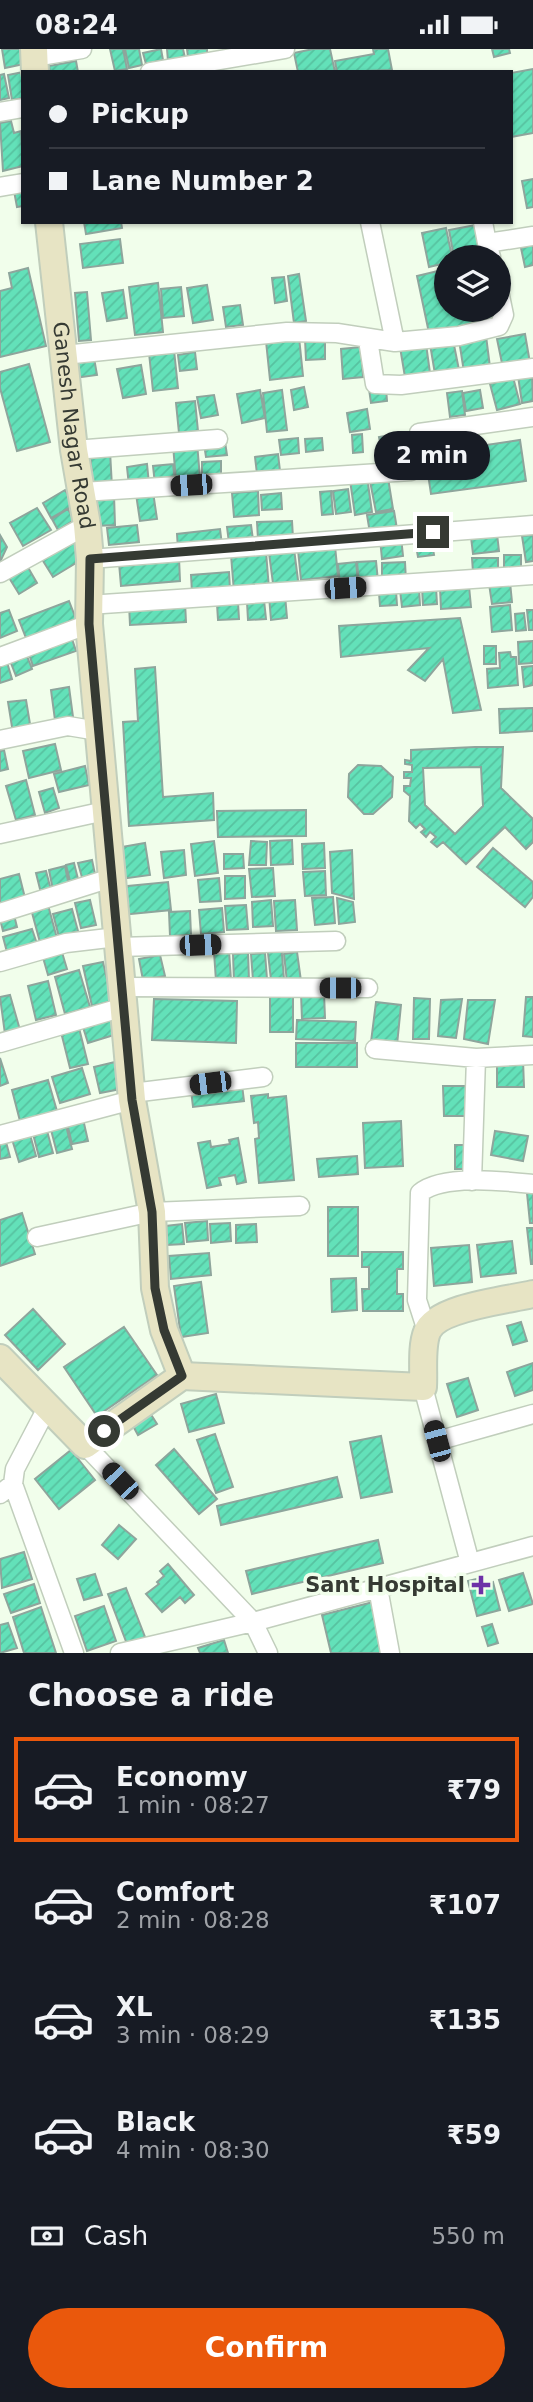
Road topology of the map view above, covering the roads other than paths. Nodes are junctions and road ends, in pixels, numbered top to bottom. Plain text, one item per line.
1 (82, 49) edge
2 (285, 49) edge
3 (34, 59) edge
4 (240, 64) edge
5 (172, 70) edge
6 (21, 108) edge
7 (0, 112) edge
8 (21, 183) edge
9 (0, 187) edge
10 (49, 224) edge
11 (370, 224) edge
12 (483, 224) edge
13 (533, 236) edge
14 (488, 245) edge
15 (505, 245) edge
16 (498, 322) edge
17 (368, 339) junction
18 (395, 342) junction
19 (64, 355) junction
20 (533, 368) edge
21 (533, 417) edge
22 (218, 439) dead end
23 (74, 450) junction
24 (82, 492) junction
25 (87, 525) junction
26 (533, 525) edge
27 (90, 559) junction
28 (0, 573) edge
29 (533, 575) edge
30 (89, 614) junction
31 (0, 657) edge
32 (98, 731) junction
33 (0, 740) edge
34 (104, 811) junction
35 (0, 834) edge
36 (111, 878) junction
37 (0, 913) edge
38 (336, 941) dead end
39 (117, 942) junction
40 (0, 962) edge
41 (368, 988) dead end
42 (122, 997) junction
43 (0, 1044) edge
44 (375, 1049) dead end
45 (533, 1055) edge
46 (476, 1058) junction
47 (262, 1077) dead end
48 (132, 1096) junction
49 (0, 1135) edge
50 (472, 1181) junction
51 (533, 1184) edge
52 (300, 1206) dead end
53 (152, 1212) junction
54 (37, 1237) dead end
55 (533, 1294) edge
56 (427, 1331) junction
57 (0, 1358) edge
58 (182, 1376) junction
59 (423, 1387) junction
60 (48, 1406) junction
61 (533, 1413) edge
62 (437, 1441) junction
63 (85, 1445) junction
64 (7, 1477) edge
65 (533, 1546) edge
66 (470, 1563) junction
67 (378, 1588) junction
68 (253, 1622) junction
69 (74, 1653) edge
70 (120, 1653) edge
71 (268, 1653) edge
72 (390, 1653) edge

1 - 3 street
2 - 4 street
4 - 5 street
6 - 7 street
8 - 9 street
10 - 19 street, Ganesh Nagar Road
11 - 18 street
12 - 14 street
13 - 15 street
16 - 18 street
17 - 18 street
17 - 19 street
17 - 20 street
19 - 23 street, Ganesh Nagar Road
21 - 24 street
22 - 23 street
23 - 24 street, Ganesh Nagar Road
24 - 25 street, Ganesh Nagar Road
25 - 27 street, Ganesh Nagar Road
25 - 28 street
26 - 27 street
27 - 30 street, Ganesh Nagar Road
29 - 30 street
30 - 31 street
30 - 32 street, Ganesh Nagar Road
32 - 33 street
32 - 34 street, Ganesh Nagar Road
34 - 35 street
34 - 36 street, Ganesh Nagar Road
36 - 37 street
36 - 39 street, Ganesh Nagar Road
38 - 39 street
39 - 40 street
39 - 42 street, Ganesh Nagar Road
41 - 42 street
42 - 43 street
42 - 48 street, Ganesh Nagar Road
44 - 46 street
45 - 46 street
46 - 50 street
47 - 48 street
48 - 49 street
48 - 53 street, Ganesh Nagar Road
50 - 51 street
50 - 56 street
52 - 53 street
53 - 54 street
53 - 58 street, Ganesh Nagar Road
55 - 56 street
56 - 59 street
57 - 60 street
58 - 59 street
58 - 63 street
59 - 62 street
60 - 63 street
60 - 64 street
61 - 62 street
62 - 66 street
63 - 68 street
64 - 69 street
65 - 66 street
66 - 67 street
67 - 68 street
67 - 72 street
68 - 70 street
68 - 71 street

